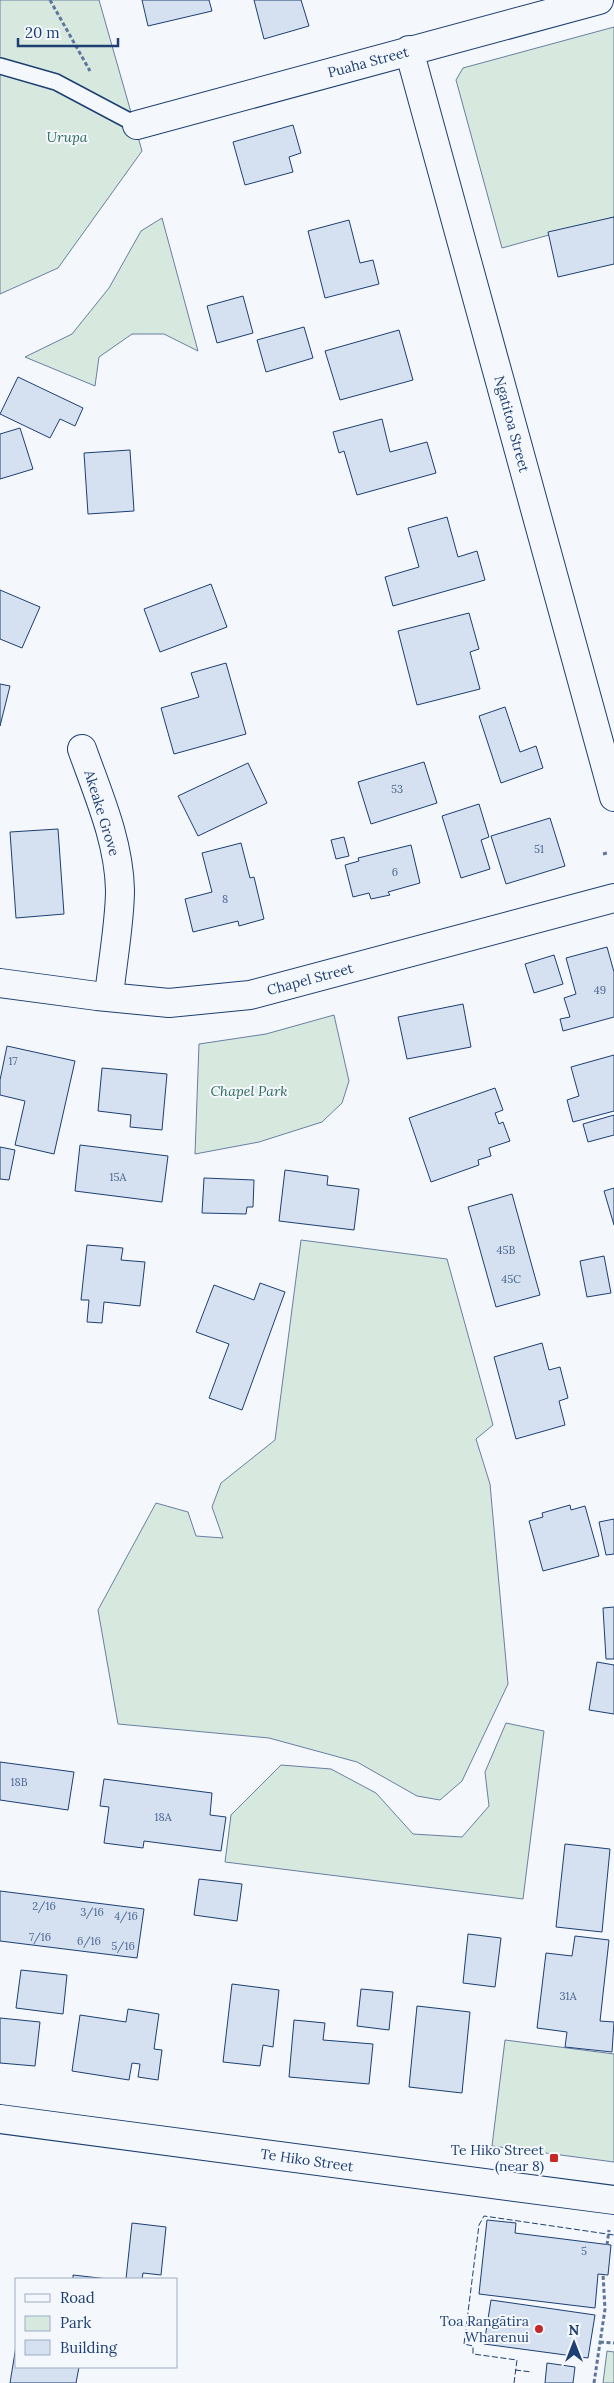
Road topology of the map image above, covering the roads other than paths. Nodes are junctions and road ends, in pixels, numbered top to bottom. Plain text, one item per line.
1 (599, 0) edge
2 (409, 50) junction
3 (0, 66) edge
4 (137, 125) joint
5 (82, 749) dead end
6 (614, 797) edge
7 (614, 898) edge
8 (0, 983) edge
9 (109, 997) junction
10 (0, 2119) edge
11 (614, 2200) edge

1 - 2 street, Puaha Street
2 - 4 street, Puaha Street
2 - 6 street, Ngatitoa Street
3 - 4 lane
5 - 9 street, Akeake Grove
7 - 9 street, Chapel Street
8 - 9 street, Chapel Street
10 - 11 street, Te Hiko Street

